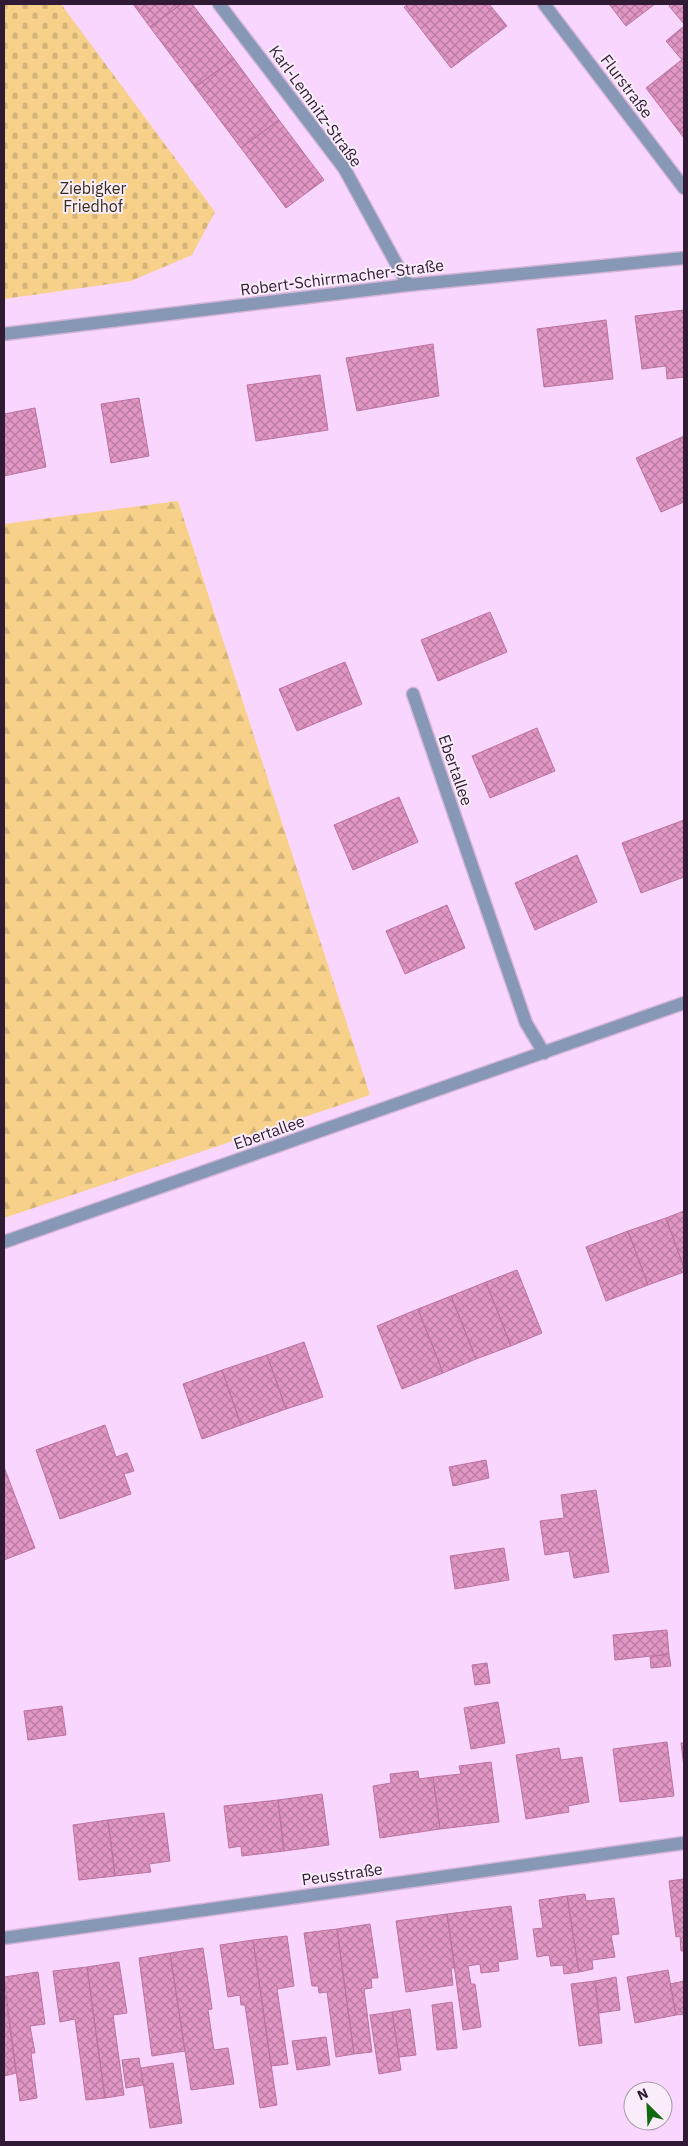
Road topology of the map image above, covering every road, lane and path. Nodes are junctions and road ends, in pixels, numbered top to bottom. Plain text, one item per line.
1 (219, 4) edge
2 (544, 4) edge
3 (684, 188) edge
4 (684, 258) edge
5 (408, 285) junction
6 (4, 334) edge
7 (413, 694) dead end
8 (684, 1003) edge
9 (544, 1053) junction
10 (4, 1242) edge
11 (684, 1843) edge
12 (4, 1938) edge

1 - 5 street, Karl-Lemnitz-Straße
2 - 3 street, Flurstraße
4 - 5 street, Robert-Schirrmacher-Straße
5 - 6 street, Robert-Schirrmacher-Straße
7 - 9 street, Ebertallee
8 - 9 street, Ebertallee
9 - 10 street, Ebertallee
11 - 12 street, Peusstraße

